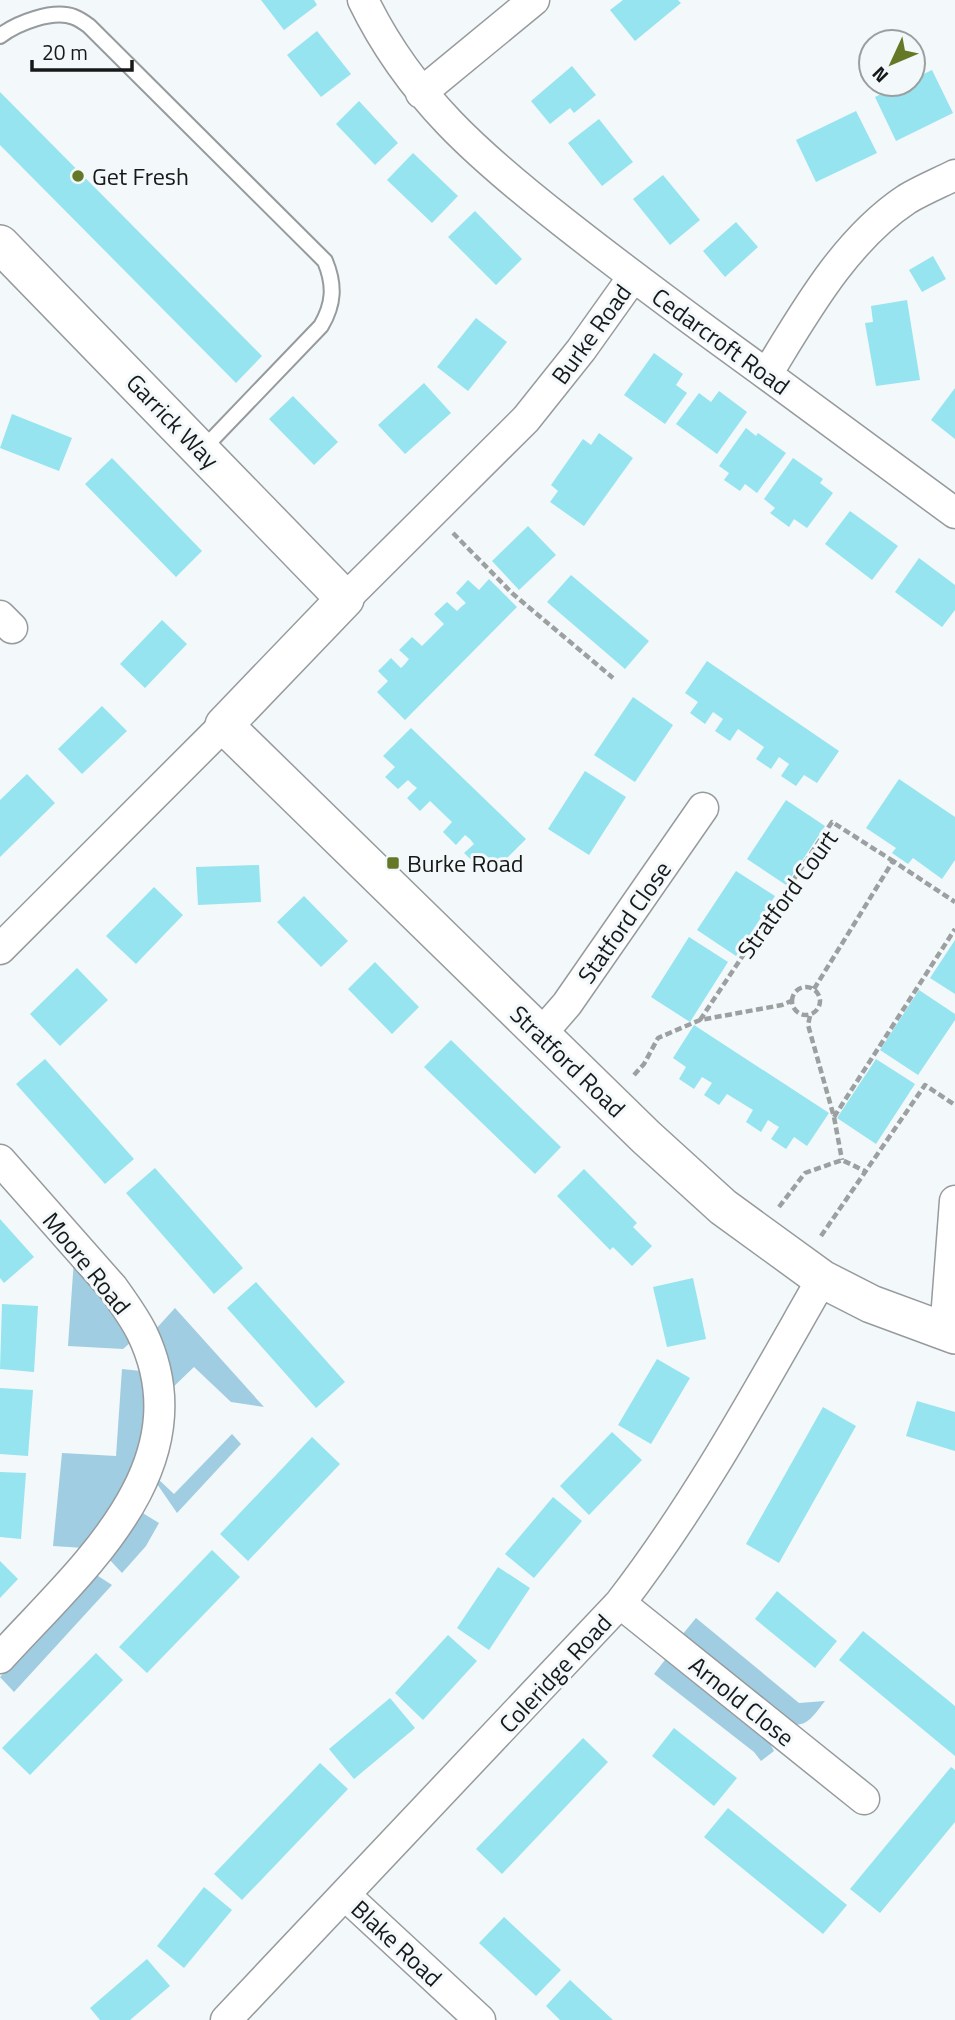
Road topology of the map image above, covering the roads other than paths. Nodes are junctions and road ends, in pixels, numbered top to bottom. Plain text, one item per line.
1 (363, 0) edge
2 (534, 0) edge
3 (0, 36) edge
4 (421, 93) junction
5 (955, 175) edge
6 (0, 244) edge
7 (633, 277) junction
8 (766, 374) junction
9 (201, 451) junction
10 (955, 513) edge
11 (345, 599) junction
12 (224, 725) junction
13 (703, 808) dead end
14 (0, 949) edge
15 (541, 1034) junction
16 (0, 1160) edge
17 (955, 1201) edge
18 (815, 1274) junction
19 (950, 1334) edge
20 (620, 1603) junction
21 (0, 1658) edge
22 (864, 1800) dead end
23 (345, 1895) junction
24 (226, 2020) edge
25 (480, 2020) edge

1 - 4 street, Cedarcroft Road
2 - 4 street
3 - 9 lane
4 - 7 street, Cedarcroft Road
5 - 8 street
6 - 9 street, Garrick Way
7 - 8 street, Cedarcroft Road
7 - 11 street, Burke Road
8 - 10 street, Cedarcroft Road
9 - 11 street, Garrick Way
11 - 12 street, Burke Road
12 - 14 street, Burke Road
12 - 15 street, Stratford Road
13 - 15 street, Statford Close
15 - 18 street, Stratford Road
16 - 21 street, Moore Road
17 - 19 street
18 - 19 street, Stratford Road
18 - 20 street, Coleridge Road
20 - 22 street, Arnold Close
20 - 23 street, Coleridge Road
23 - 24 street, Coleridge Road
23 - 25 street, Blake Road

